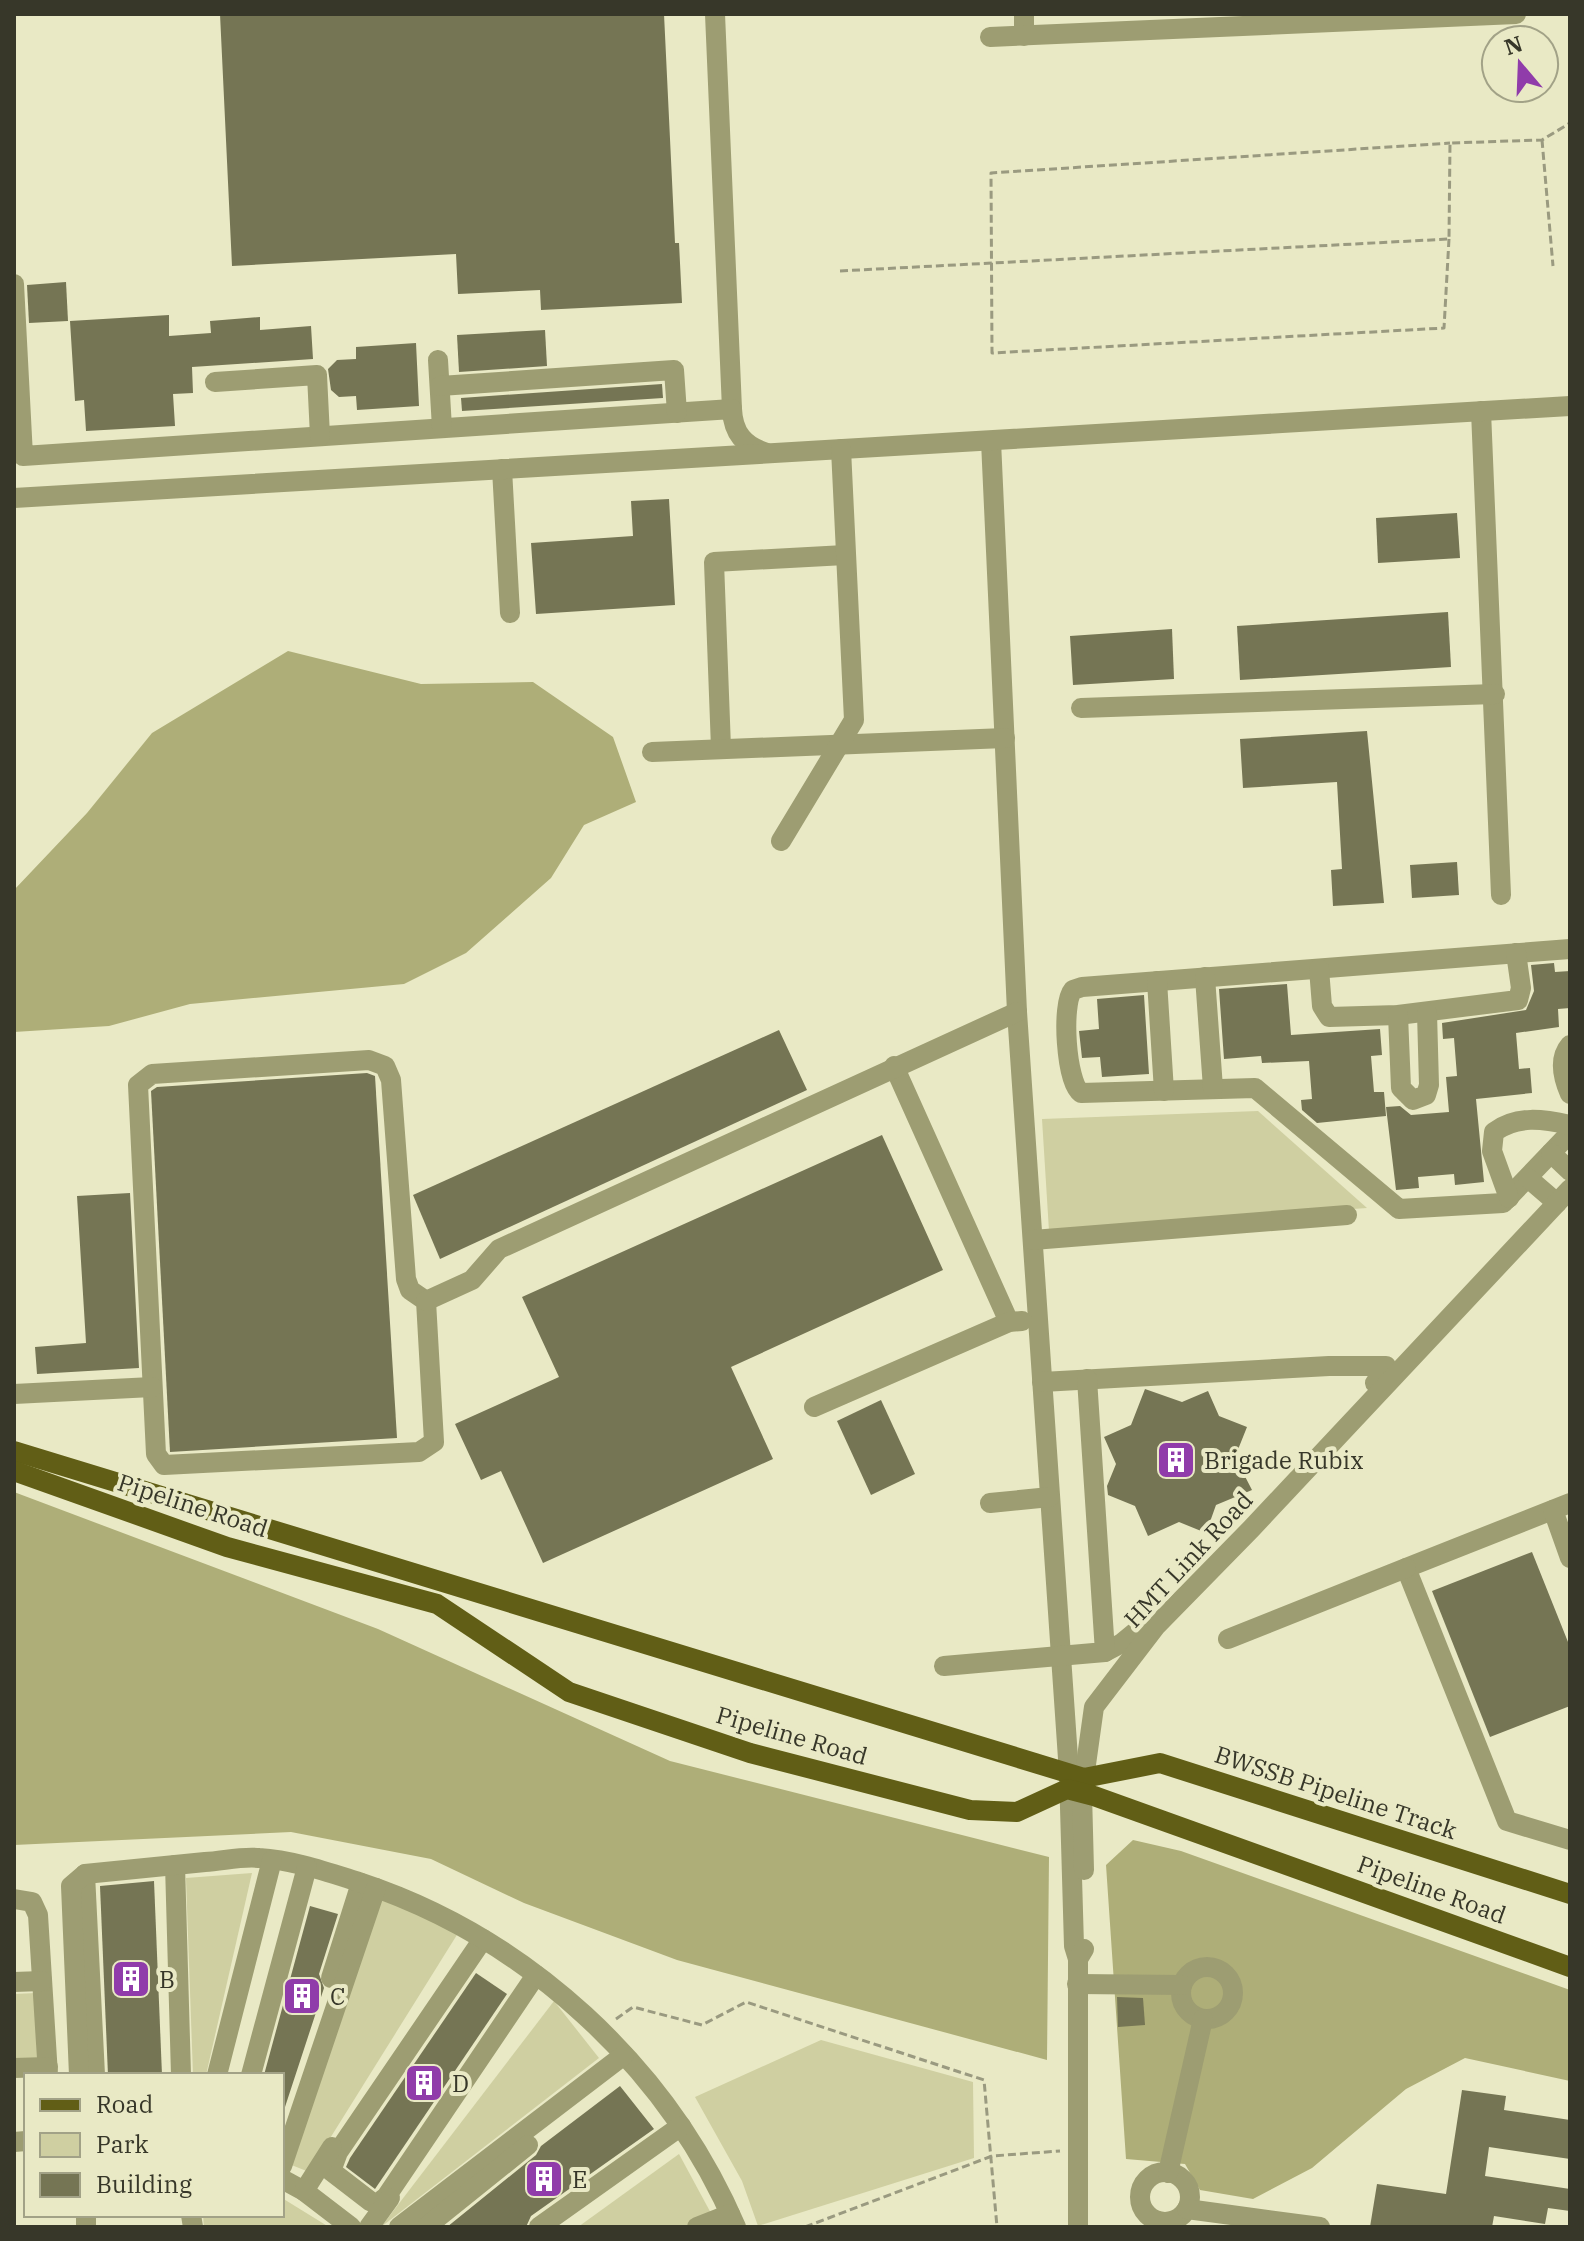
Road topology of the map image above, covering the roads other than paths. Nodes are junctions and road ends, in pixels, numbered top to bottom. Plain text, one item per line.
1 (715, 14) edge
2 (1024, 14) edge
3 (1516, 14) edge
4 (1024, 36) junction
5 (990, 37) dead end
6 (14, 284) edge
7 (438, 360) dead end
8 (215, 382) dead end
9 (440, 386) junction
10 (1570, 406) edge
11 (732, 409) junction
12 (1481, 411) junction
13 (677, 413) junction
14 (442, 428) junction
15 (320, 436) junction
16 (991, 441) junction
17 (841, 449) junction
18 (770, 453) junction
19 (18, 456) edge
20 (502, 469) junction
21 (14, 498) edge
22 (845, 555) junction
23 (510, 613) dead end
24 (1495, 694) junction
25 (1081, 708) dead end
26 (1005, 738) junction
27 (839, 744) junction
28 (721, 748) junction
29 (652, 752) dead end
30 (781, 841) dead end
31 (1501, 895) dead end
32 (1570, 949) edge
33 (1516, 953) junction
34 (1319, 969) junction
35 (1205, 977) junction
36 (1157, 981) junction
37 (1017, 1012) junction
38 (1427, 1013) junction
39 (1398, 1015) junction
40 (1570, 1045) edge
41 (894, 1066) junction
42 (1213, 1088) junction
43 (1164, 1091) junction
44 (1570, 1094) edge
45 (1570, 1125) edge
46 (1570, 1133) edge
47 (1551, 1153) junction
48 (1570, 1171) edge
49 (1528, 1178) junction
50 (1564, 1196) edge
51 (1509, 1198) junction
52 (1347, 1215) dead end
53 (1033, 1240) junction
54 (426, 1301) junction
55 (1038, 1320) junction
56 (1009, 1322) junction
57 (1087, 1379) junction
58 (1042, 1382) junction
59 (152, 1387) junction
60 (14, 1394) edge
61 (814, 1407) dead end
62 (14, 1451) edge
63 (14, 1471) edge
64 (1286, 1483) junction
65 (1050, 1497) junction
66 (990, 1503) dead end
67 (1561, 1507) edge
68 (1247, 1524) junction
69 (1570, 1558) edge
70 (1406, 1568) junction
71 (1228, 1639) dead end
72 (1105, 1652) junction
73 (1061, 1655) junction
74 (944, 1666) dead end
75 (1075, 1783) junction
76 (1570, 1840) edge
77 (272, 1860) junction
78 (171, 1866) junction
79 (307, 1867) junction
80 (85, 1874) junction
81 (368, 1885) junction
82 (1570, 1894) edge
83 (23, 1900) edge
84 (477, 1936) junction
85 (1570, 1967) edge
86 (541, 1978) junction
87 (42, 1981) junction
88 (14, 1982) edge
89 (1077, 1984) junction
90 (1182, 1985) junction
91 (1203, 2019) junction
92 (628, 2059) junction
93 (14, 2068) edge
94 (48, 2071) edge
95 (79, 2073) edge
96 (95, 2073) edge
97 (173, 2073) edge
98 (181, 2073) edge
99 (218, 2073) edge
100 (252, 2073) edge
101 (284, 2130) edge
102 (684, 2131) junction
103 (284, 2159) edge
104 (1168, 2173) junction
105 (284, 2180) edge
106 (304, 2191) junction
107 (1187, 2209) junction
108 (733, 2220) edge
109 (351, 2227) edge
110 (369, 2227) edge
111 (399, 2227) edge
112 (426, 2227) edge
113 (539, 2227) edge
114 (558, 2227) edge
115 (697, 2227) edge
116 (1078, 2227) edge
117 (1320, 2227) edge

1 - 11 street
2 - 4 street
3 - 4 street
4 - 5 street
6 - 19 street
7 - 9 street
8 - 15 street
9 - 13 street
9 - 14 street
10 - 12 street
11 - 13 street
11 - 18 street
12 - 16 street
12 - 24 street
13 - 14 street
14 - 15 street
15 - 19 street
16 - 17 street
16 - 26 street
17 - 18 street
17 - 22 street
18 - 20 street
20 - 21 street
20 - 23 street
22 - 27 street
22 - 28 street
24 - 25 street
24 - 31 street
26 - 27 street
26 - 37 street
27 - 28 street
27 - 30 street
28 - 29 street
32 - 33 street
33 - 34 street
33 - 38 street
34 - 35 street
34 - 39 street
35 - 36 street
35 - 42 street
36 - 43 street
36 - 43 street
37 - 41 street
37 - 53 street
38 - 39 street
38 - 39 street
40 - 44 street
41 - 54 street
41 - 56 street
42 - 43 street
42 - 51 street
45 - 51 street
46 - 47 street
47 - 48 street
47 - 49 street
49 - 50 street
49 - 51 street
50 - 64 street, HMT Link Road
52 - 53 street
53 - 55 street
54 - 59 street
54 - 59 street
55 - 56 street
55 - 58 street
56 - 61 street
57 - 58 street
57 - 64 street
57 - 72 street
58 - 65 street
59 - 60 street
62 - 75 main road, Pipeline Road
63 - 75 main road, Pipeline Road
64 - 68 street, HMT Link Road
65 - 66 street
65 - 73 street
67 - 69 street
67 - 70 street
68 - 72 street
68 - 75 street, HMT Link Road
70 - 71 street
70 - 76 street
72 - 73 street
73 - 74 street
73 - 75 street
75 - 82 main road, BWSSB Pipeline Track
75 - 85 main road, Pipeline Road
75 - 89 street, HMT Link Road
77 - 78 street
77 - 79 street
77 - 99 street
78 - 80 street
78 - 97 street
78 - 98 street
79 - 81 street
79 - 100 street
80 - 95 street
80 - 96 street
81 - 84 street
81 - 101 street
81 - 103 street
83 - 87 street
84 - 86 street
84 - 86 street
84 - 106 street
86 - 92 street
86 - 110 street
87 - 88 street
87 - 94 street
89 - 90 street
89 - 116 street, HMT Link Road
90 - 91 street
90 - 91 street
91 - 104 street
92 - 102 street
92 - 111 street
92 - 112 street
93 - 94 street
102 - 108 street
102 - 113 street
102 - 114 street
104 - 107 street
104 - 107 street
105 - 106 street
106 - 109 street
107 - 117 street
108 - 115 street

